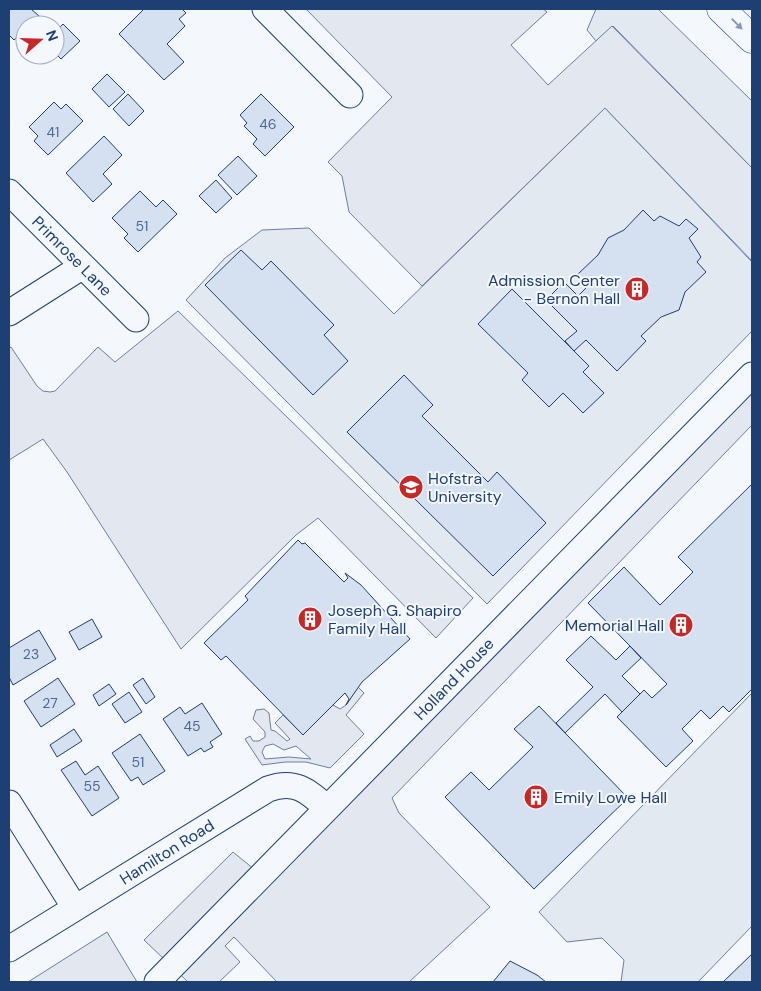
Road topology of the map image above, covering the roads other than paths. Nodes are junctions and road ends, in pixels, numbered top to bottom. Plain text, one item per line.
1 (264, 9) edge
2 (722, 9) edge
3 (752, 39) edge
4 (350, 95) dead end
5 (9, 192) edge
6 (83, 266) junction
7 (9, 313) edge
8 (136, 319) dead end
9 (752, 375) edge
10 (9, 803) edge
11 (327, 808) junction
12 (75, 908) junction
13 (9, 949) edge
14 (157, 982) edge

1 - 4 street
2 -> 3 main road
5 - 6 street, Primrose Lane
6 - 7 street
6 - 8 street, Primrose Lane
9 - 11 street, Holland House
10 - 12 street
11 - 12 street, Hamilton Road
11 - 14 street, Holland House
12 - 13 street, Hamilton Road

